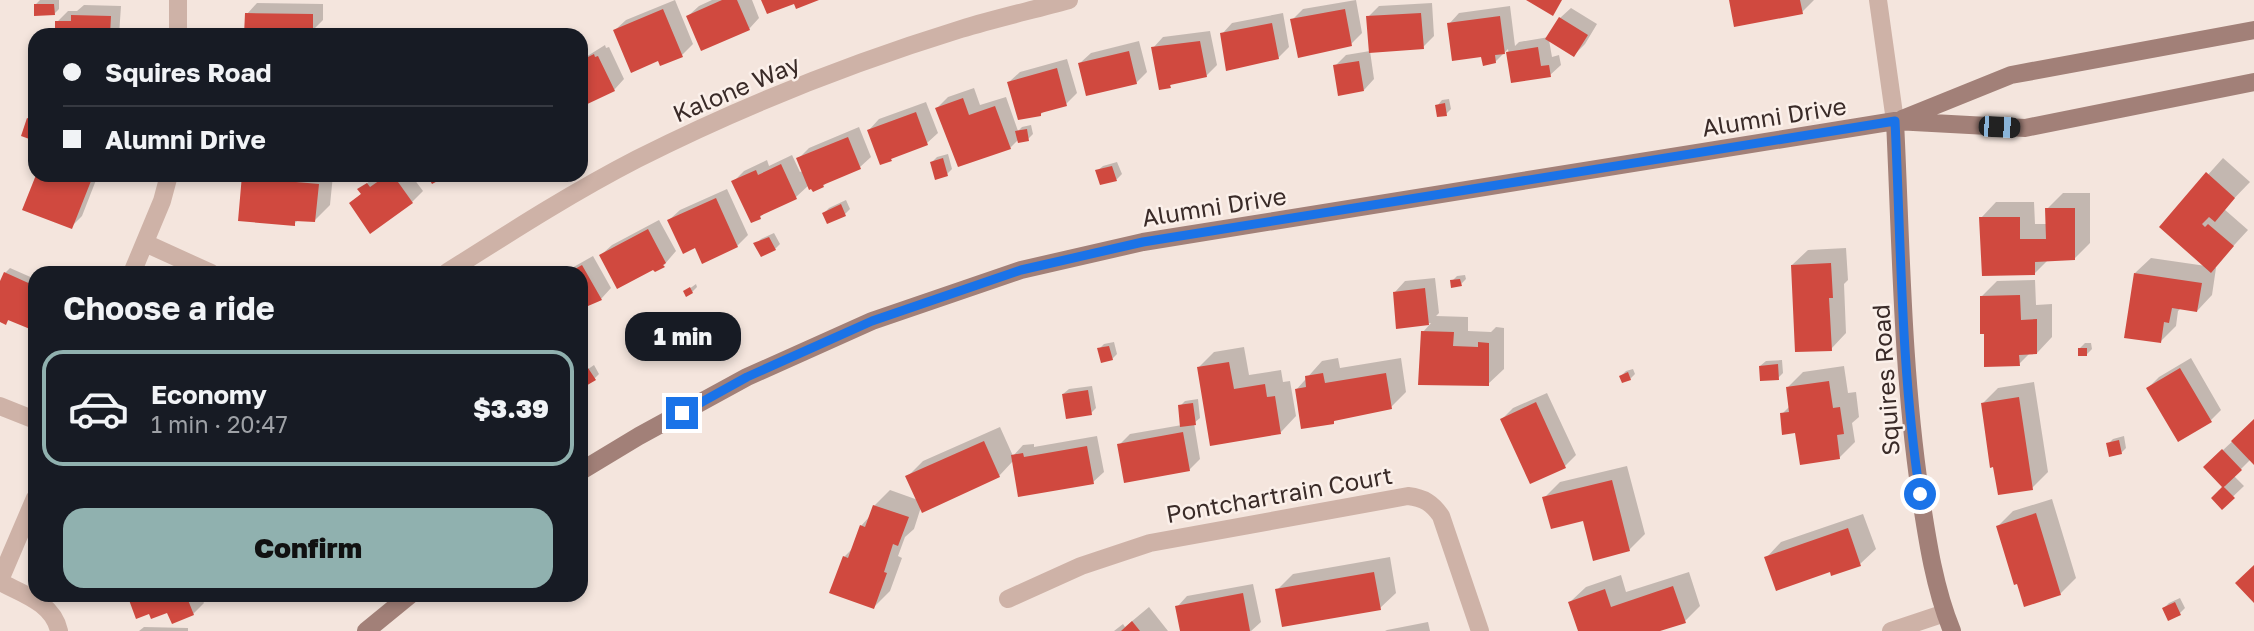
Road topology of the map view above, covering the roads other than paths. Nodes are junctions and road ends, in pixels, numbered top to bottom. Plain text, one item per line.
1 (178, 0) edge
2 (1069, 0) edge
3 (1878, 0) edge
4 (178, 28) edge
5 (2254, 30) edge
6 (2254, 82) edge
7 (1895, 121) junction
8 (167, 182) edge
9 (145, 243) junction
10 (135, 266) edge
11 (196, 266) edge
12 (457, 266) edge
13 (0, 406) edge
14 (28, 416) edge
15 (588, 467) edge
16 (28, 515) edge
17 (0, 581) edge
18 (28, 596) edge
19 (1007, 599) dead end
20 (39, 602) edge
21 (401, 602) edge
22 (1945, 613) junction
23 (59, 631) edge
24 (366, 631) edge
25 (1480, 631) edge
26 (1891, 631) edge
27 (1952, 631) edge

1 - 4 street
2 - 12 street, Kalone Way
3 - 7 street
5 - 7 street, Alumni Drive
6 - 7 street, Alumni Drive
7 - 15 street, Alumni Drive
7 - 22 street, Squires Road
8 - 9 street
9 - 10 street
9 - 11 street
13 - 14 street
16 - 17 street
17 - 18 street
19 - 25 street, Pontchartrain Court
20 - 23 street
21 - 24 street
22 - 26 street
22 - 27 street, Squires Road

